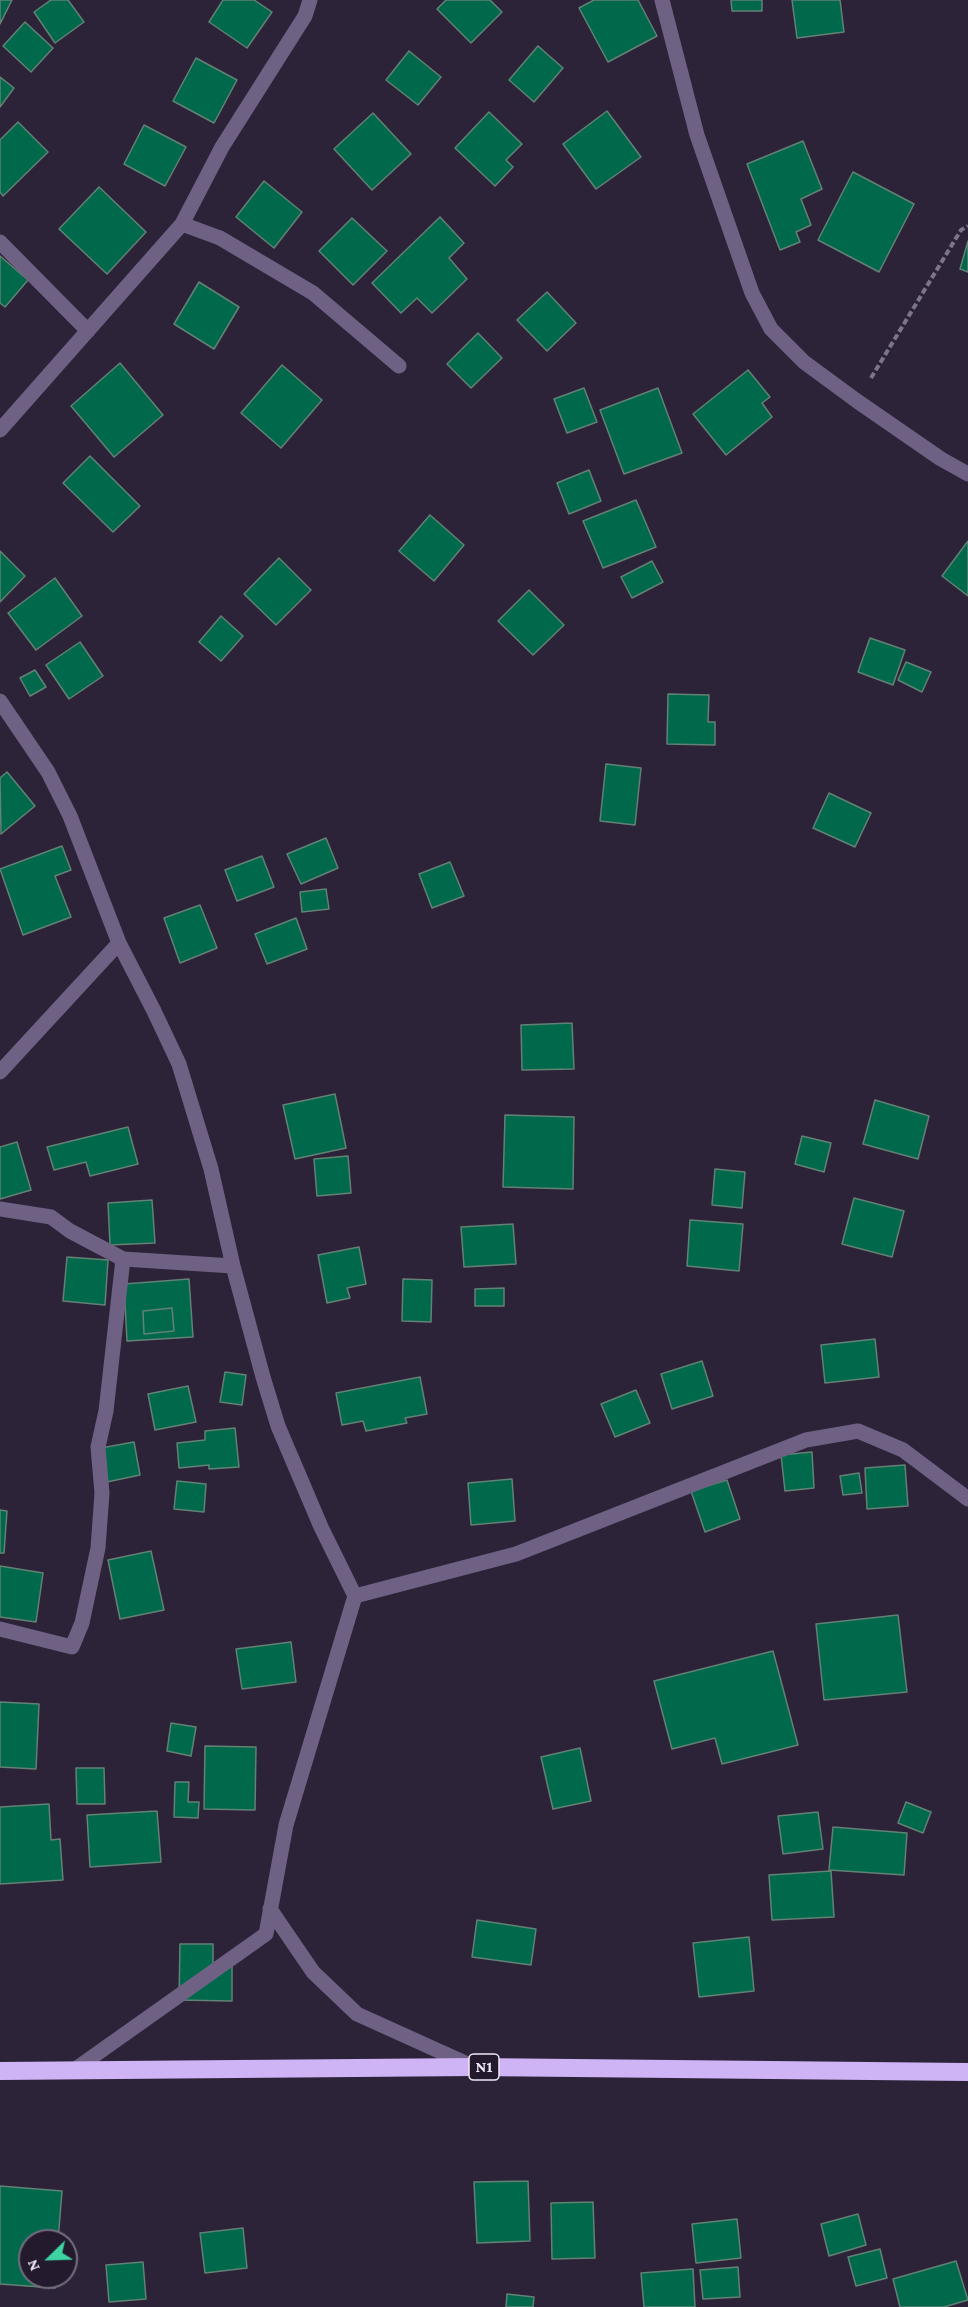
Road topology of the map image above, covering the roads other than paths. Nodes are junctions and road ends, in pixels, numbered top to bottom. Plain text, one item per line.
1 (310, 0) edge
2 (662, 0) edge
3 (182, 224) junction
4 (0, 242) edge
5 (88, 331) junction
6 (399, 366) dead end
7 (0, 430) edge
8 (968, 474) edge
9 (0, 701) edge
10 (119, 943) junction
11 (0, 1072) edge
12 (0, 1209) edge
13 (123, 1259) junction
14 (233, 1266) junction
15 (968, 1500) edge
16 (355, 1596) junction
17 (0, 1629) edge
18 (270, 1909) junction
19 (475, 2067) junction
20 (74, 2070) junction
21 (0, 2071) edge
22 (968, 2072) edge

1 - 3 street
2 - 8 street
3 - 5 street
3 - 6 street
4 - 5 street
5 - 7 street
9 - 10 street
10 - 11 street
10 - 14 street
12 - 13 street
13 - 14 street
13 - 17 street
14 - 16 street
15 - 16 street
16 - 18 street
18 - 19 street
18 - 20 street
19 - 20 highway, N1
19 - 22 highway, N1
20 - 21 highway, N1

